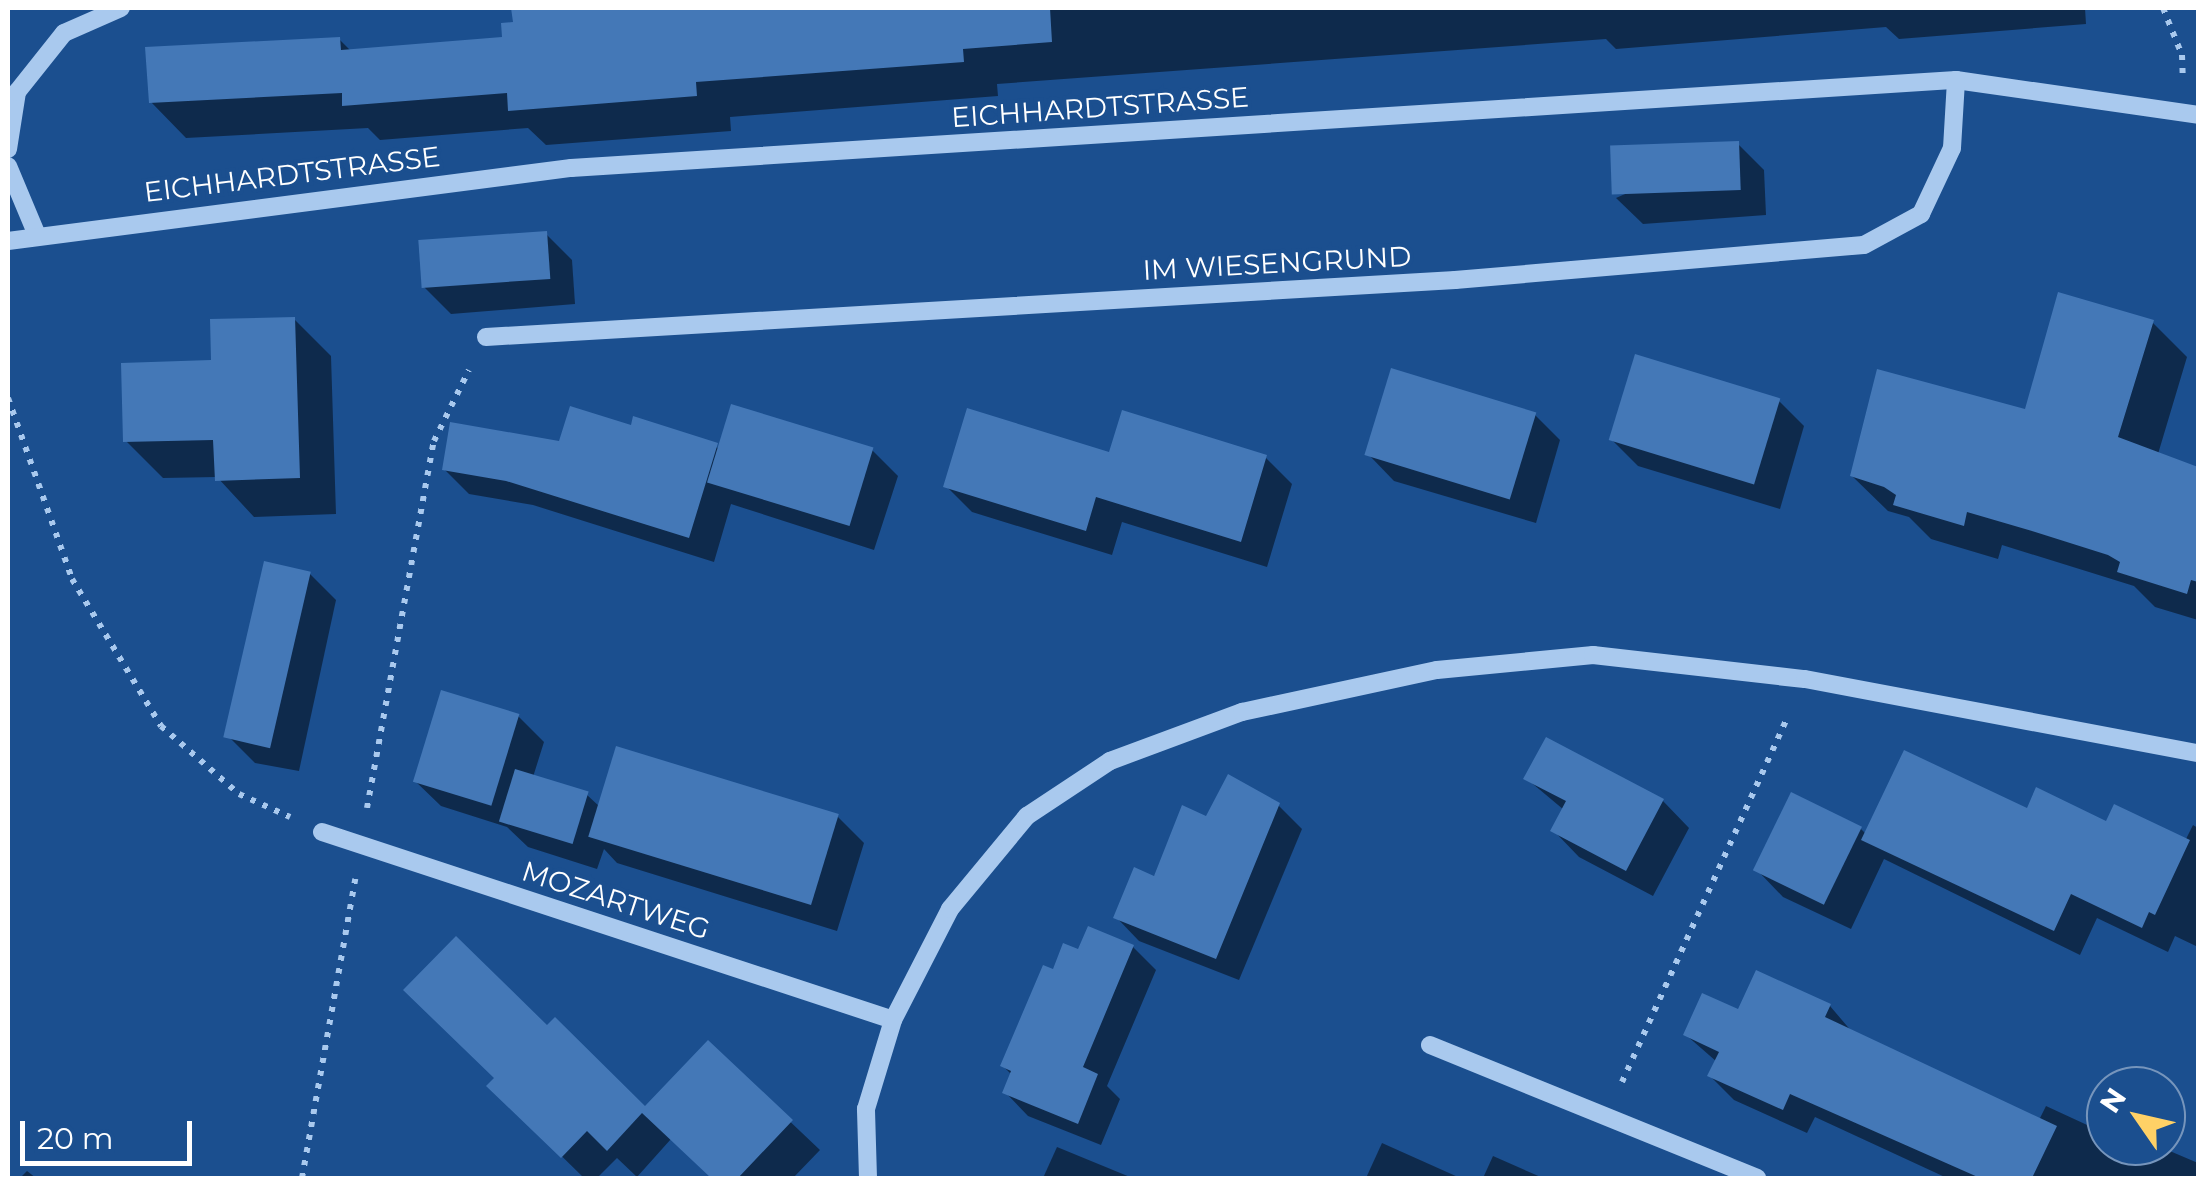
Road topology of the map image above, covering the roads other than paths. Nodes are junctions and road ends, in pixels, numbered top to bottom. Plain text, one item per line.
1 (120, 8) edge
2 (1956, 80) junction
3 (2192, 113) edge
4 (8, 149) edge
5 (8, 166) edge
6 (36, 233) junction
7 (8, 241) edge
8 (486, 337) road end
9 (2198, 753) edge
10 (322, 832) road end
11 (893, 1020) junction
12 (1430, 1045) dead end
13 (868, 1178) edge
14 (1757, 1178) edge

1 - 4 street
2 - 3 street, EICHHARDTSTRASSE
2 - 6 street, EICHHARDTSTRASSE
2 - 8 street, IM WIESENGRUND
5 - 6 street
6 - 7 street, EICHHARDTSTRASSE
9 - 11 street
10 - 11 street, MOZARTWEG
11 - 13 street
12 - 14 street

